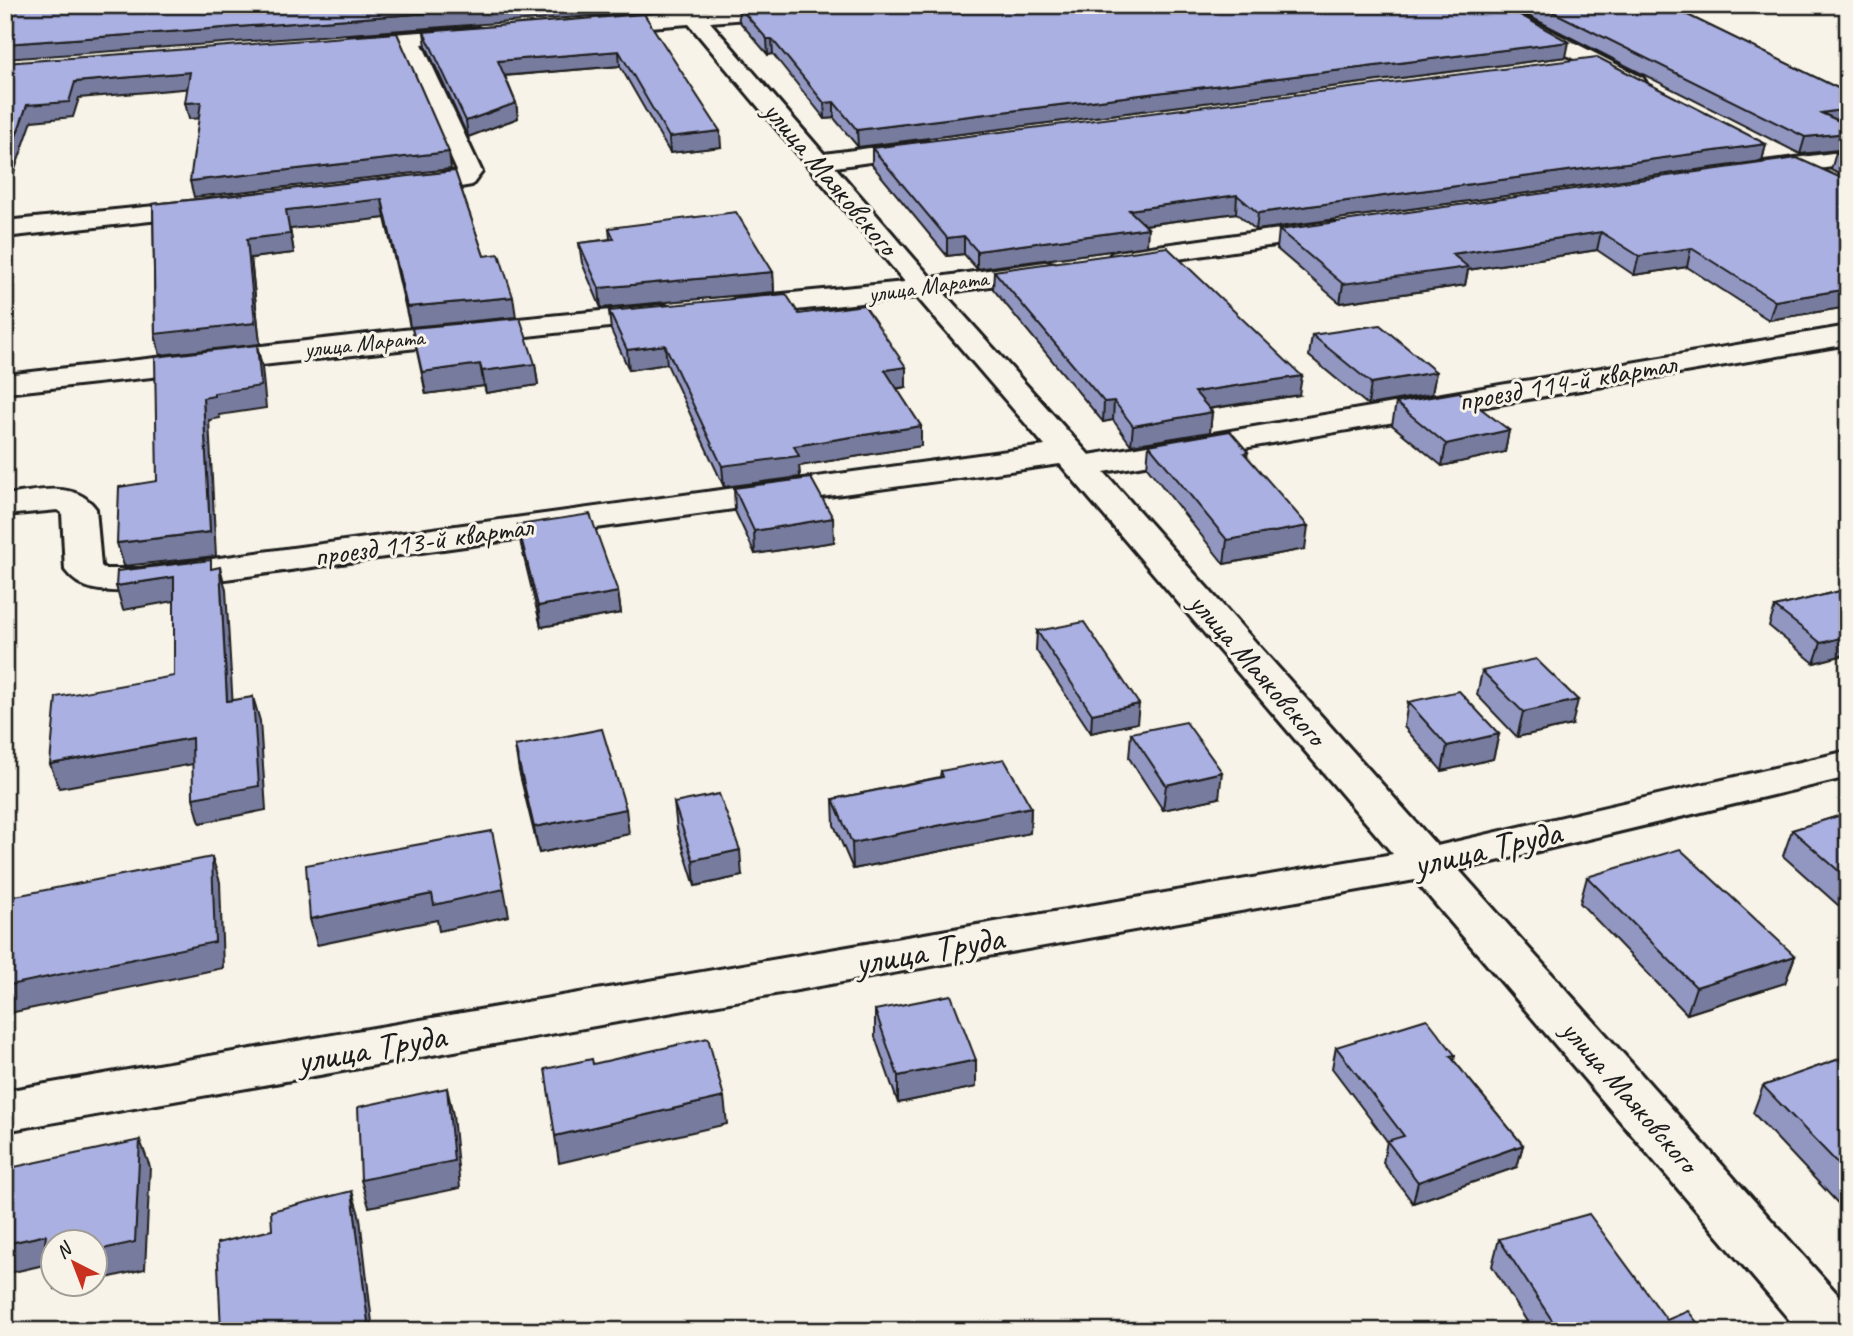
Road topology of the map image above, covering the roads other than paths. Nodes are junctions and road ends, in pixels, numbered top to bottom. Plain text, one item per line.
1 (845, 5) edge
2 (1485, 5) edge
3 (689, 12) edge
4 (575, 27) edge
5 (506, 32) edge
6 (409, 39) junction
7 (325, 45) edge
8 (1597, 63) junction
9 (1556, 68) edge
10 (1658, 95) edge
11 (940, 146) edge
12 (1757, 146) edge
13 (1848, 158) edge
14 (817, 162) junction
15 (1794, 165) junction
16 (1725, 174) edge
17 (1826, 181) edge
18 (390, 190) edge
19 (225, 206) edge
20 (1352, 227) edge
21 (5, 229) edge
22 (924, 287) junction
23 (1848, 335) edge
24 (5, 384) edge
25 (1075, 459) junction
26 (5, 505) edge
27 (1848, 764) edge
28 (1427, 863) junction
29 (5, 1111) edge
30 (1834, 1331) edge

1 - 3 street
2 - 8 street
3 - 4 street
3 - 14 street, улица Маяковского
5 - 6 street
6 - 7 street
6 - 18 street
8 - 9 street
8 - 10 street
11 - 14 street
12 - 15 street
13 - 15 street
14 - 22 street, улица Маяковского
15 - 16 street
15 - 17 street
19 - 21 street
20 - 22 street, улица Марата
22 - 24 street, улица Марата
22 - 25 street, улица Маяковского
23 - 25 street, проезд 114-й квартал
25 - 26 street, проезд 113-й квартал
25 - 28 street, улица Маяковского
27 - 28 street, улица Труда
28 - 29 street, улица Труда
28 - 30 street, улица Маяковского

